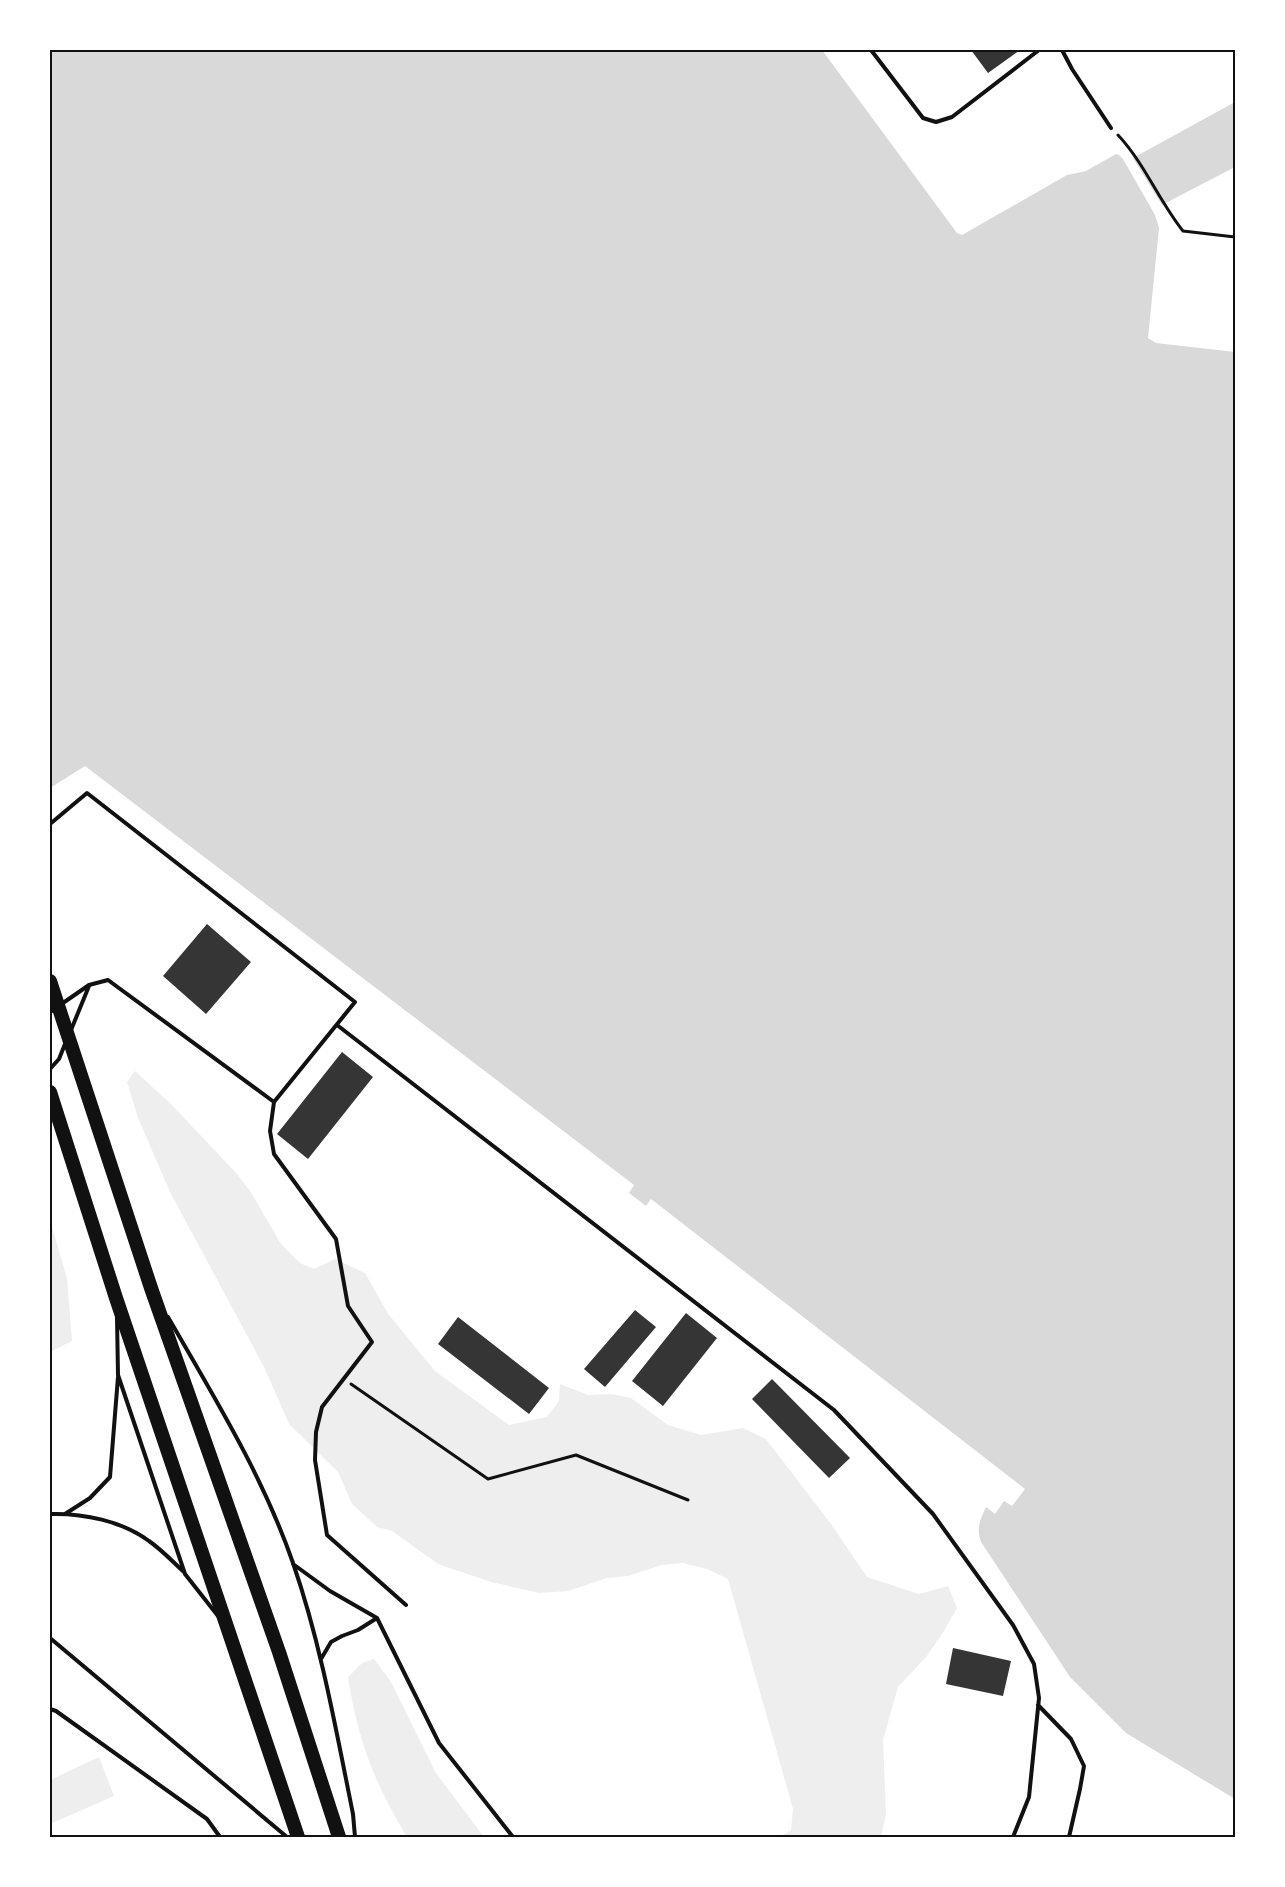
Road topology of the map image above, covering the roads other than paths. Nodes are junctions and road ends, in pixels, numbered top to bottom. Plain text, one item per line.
1 (870, 50) edge
2 (1040, 50) edge
3 (1062, 50) edge
4 (1111, 128) road end
5 (50, 824) edge
6 (50, 981) edge
7 (89, 985) junction
8 (50, 1012) edge
9 (337, 1025) junction
10 (50, 1069) edge
11 (50, 1092) edge
12 (274, 1102) junction
13 (151, 1288) junction
14 (116, 1298) junction
15 (118, 1375) junction
16 (50, 1514) edge
17 (64, 1514) junction
18 (293, 1564) junction
19 (185, 1574) junction
20 (406, 1605) dead end
21 (376, 1618) junction
22 (230, 1631) junction
23 (50, 1638) edge
24 (321, 1659) junction
25 (1038, 1705) junction
26 (50, 1709) edge
27 (220, 1837) edge
28 (287, 1837) edge
29 (298, 1837) edge
30 (339, 1837) edge
31 (355, 1837) edge
32 (513, 1837) edge
33 (1013, 1837) edge
34 (1069, 1837) edge

1 - 2 lane
3 - 4 lane
5 - 9 lane
6 - 13 highway
7 - 8 lane
7 - 10 lane
7 - 12 lane
9 - 12 lane
9 - 25 lane
11 - 14 highway
12 - 20 lane
13 - 18 lane
13 - 30 highway
14 - 15 lane
14 - 22 highway
15 - 17 lane
15 - 19 lane
16 - 17 lane
17 - 19 lane
18 - 21 lane
18 - 24 lane
19 - 22 lane
21 - 24 lane
21 - 32 lane
22 - 29 highway
23 - 28 lane
24 - 31 lane
25 - 33 lane
25 - 34 lane
26 - 27 lane

